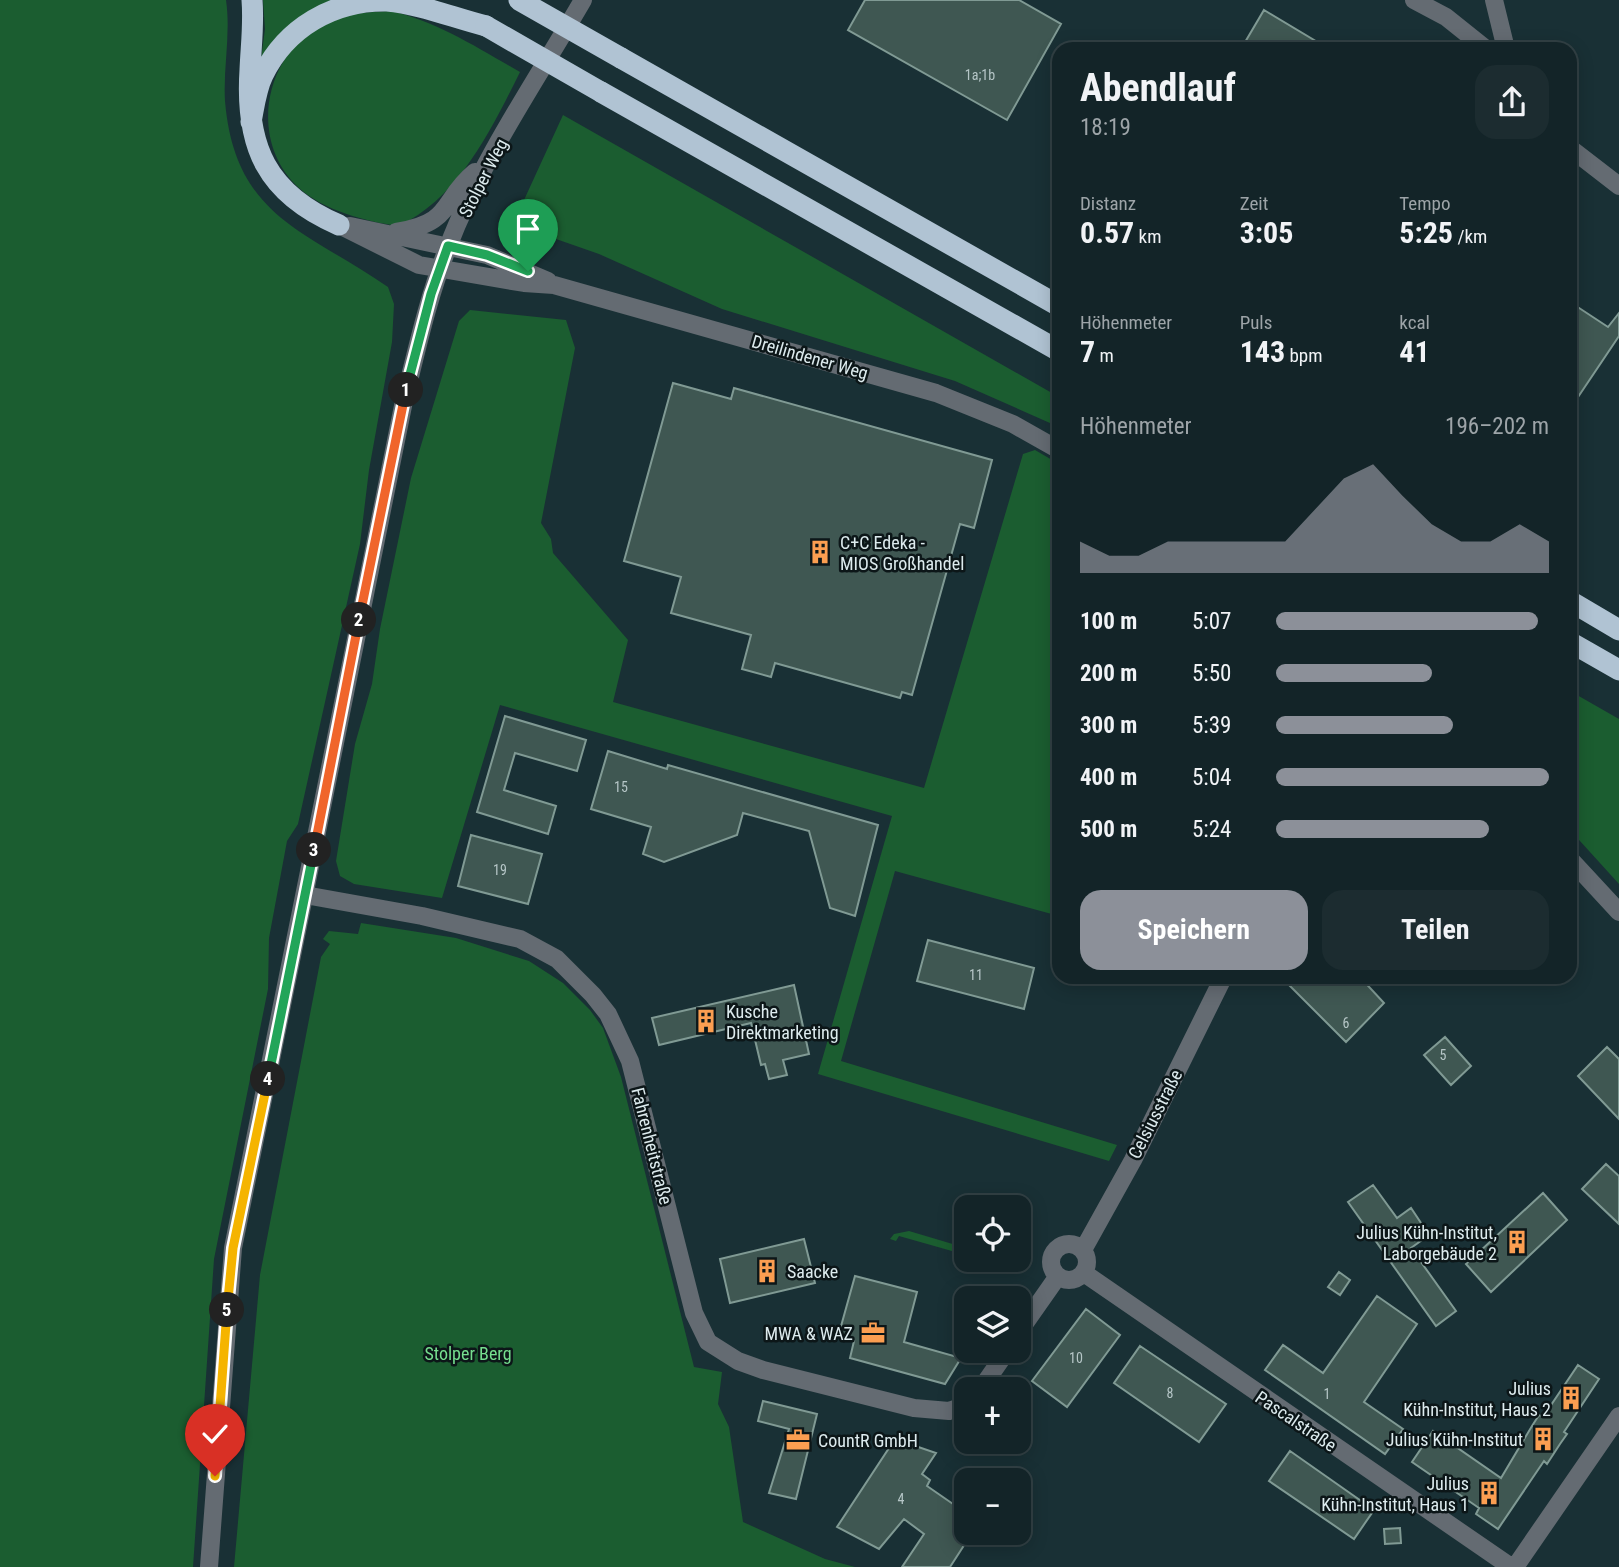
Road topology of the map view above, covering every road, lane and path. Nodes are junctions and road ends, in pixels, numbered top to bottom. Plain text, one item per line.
1 (252, 0) edge
2 (440, 0) edge
3 (519, 0) edge
4 (583, 0) edge
5 (1414, 0) edge
6 (1495, 1) edge
7 (486, 26) junction
8 (1477, 42) edge
9 (1504, 42) edge
10 (251, 122) junction
11 (1577, 153) edge
12 (487, 164) junction
13 (1619, 186) edge
14 (340, 225) junction
15 (389, 233) junction
16 (448, 246) junction
17 (440, 271) junction
18 (554, 285) junction
19 (1052, 302) edge
20 (1052, 347) edge
21 (1052, 446) edge
22 (1577, 605) edge
23 (1619, 630) edge
24 (1577, 646) edge
25 (1619, 670) edge
26 (1577, 867) edge
27 (305, 895) junction
28 (1619, 912) edge
29 (1220, 984) edge
30 (1083, 1250) junction
31 (1084, 1273) junction
32 (1058, 1276) junction
33 (1031, 1314) edge
34 (954, 1409) edge
35 (1619, 1416) edge
36 (209, 1567) edge
37 (1513, 1567) edge

1 - 10 highway
2 - 7 highway
3 - 19 highway, bridge
4 - 12 street, Stolper Weg
5 - 8 street
6 - 9 street
7 - 10 highway
7 - 20 highway, bridge
10 - 14 highway
11 - 13 street
12 - 15 street
12 - 16 street, Stolper Weg
14 - 15 street, Dreilindener Weg
14 - 17 street, Dreilindener Weg
15 - 16 street, Dreilindener Weg
16 - 17 street, Stolper Weg
16 - 18 street, Dreilindener Weg
17 - 18 street, Dreilindener Weg
17 - 27 street, Stolper Weg
18 - 21 street, Dreilindener Weg
22 - 23 highway
24 - 25 highway
26 - 28 street
27 - 34 street, Fahrenheitstraße
27 - 36 street, Stolper Weg
29 - 30 street, Celsiusstraße
30 - 31 street
30 - 32 street
31 - 32 street
31 - 37 street, Pascalstraße
32 - 33 street
35 - 37 street

